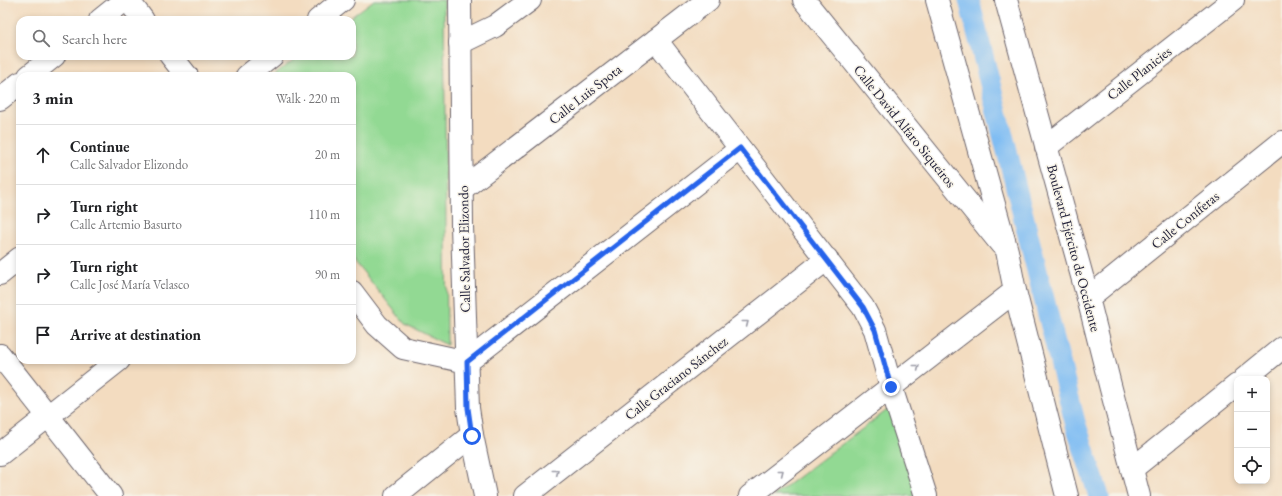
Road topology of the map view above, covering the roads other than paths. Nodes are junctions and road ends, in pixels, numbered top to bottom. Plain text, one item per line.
1 (127, 0) edge
2 (460, 0) edge
3 (530, 0) edge
4 (708, 0) edge
5 (804, 0) edge
6 (938, 0) edge
7 (1006, 0) edge
8 (1233, 0) edge
9 (105, 16) edge
10 (140, 16) edge
11 (656, 40) junction
12 (460, 43) junction
13 (49, 60) edge
14 (174, 60) edge
15 (267, 60) edge
16 (34, 72) edge
17 (184, 72) edge
18 (252, 72) edge
19 (16, 86) edge
20 (0, 99) edge
21 (1282, 142) edge
22 (1046, 147) junction
23 (740, 148) junction
24 (462, 189) junction
25 (1007, 251) junction
26 (827, 260) junction
27 (16, 261) edge
28 (0, 274) edge
29 (1015, 291) junction
30 (356, 297) edge
31 (1088, 298) junction
32 (1282, 348) edge
33 (0, 355) edge
34 (467, 362) junction
35 (114, 364) edge
36 (1248, 376) edge
37 (891, 387) junction
38 (1234, 387) edge
39 (48, 416) junction
40 (472, 436) junction
41 (0, 454) edge
42 (1132, 469) junction
43 (111, 496) edge
44 (396, 496) edge
45 (485, 496) edge
46 (525, 496) edge
47 (750, 496) edge
48 (926, 496) edge
49 (1068, 496) edge
50 (1139, 496) edge

1 - 9 street
1 - 10 street
2 - 12 street, Calle Salvador Elizondo
3 - 12 street
4 - 11 street, Calle Luis Spota
5 - 25 street, Calle David Alfaro Siqueiros
6 - 25 street
7 - 22 street, Boulevard Ejército de Occidente
8 - 22 street, Calle Planicies
11 - 23 street
11 - 24 street, Calle Luis Spota
12 - 24 street, Calle Salvador Elizondo
13 - 16 street
14 - 17 street
15 - 18 street
19 - 20 street
21 - 31 street, Calle Coníferas
22 - 31 street, Boulevard Ejército de Occidente
23 - 26 street
23 - 34 street
24 - 34 street, Calle Salvador Elizondo
25 - 29 street
26 - 37 street
46 -> 26 street, Calle Graciano Sánchez
27 - 28 street
37 -> 29 street
29 - 49 street
30 - 34 street
31 - 42 street, Boulevard Ejército de Occidente
32 - 36 street
33 - 39 street
34 - 40 street, Calle Salvador Elizondo
35 - 39 street
47 -> 37 street
37 - 48 street
38 - 42 street
39 - 41 street
39 - 43 street
40 - 44 street
40 - 45 street, Calle Salvador Elizondo
42 - 50 street, Boulevard Ejército de Occidente

